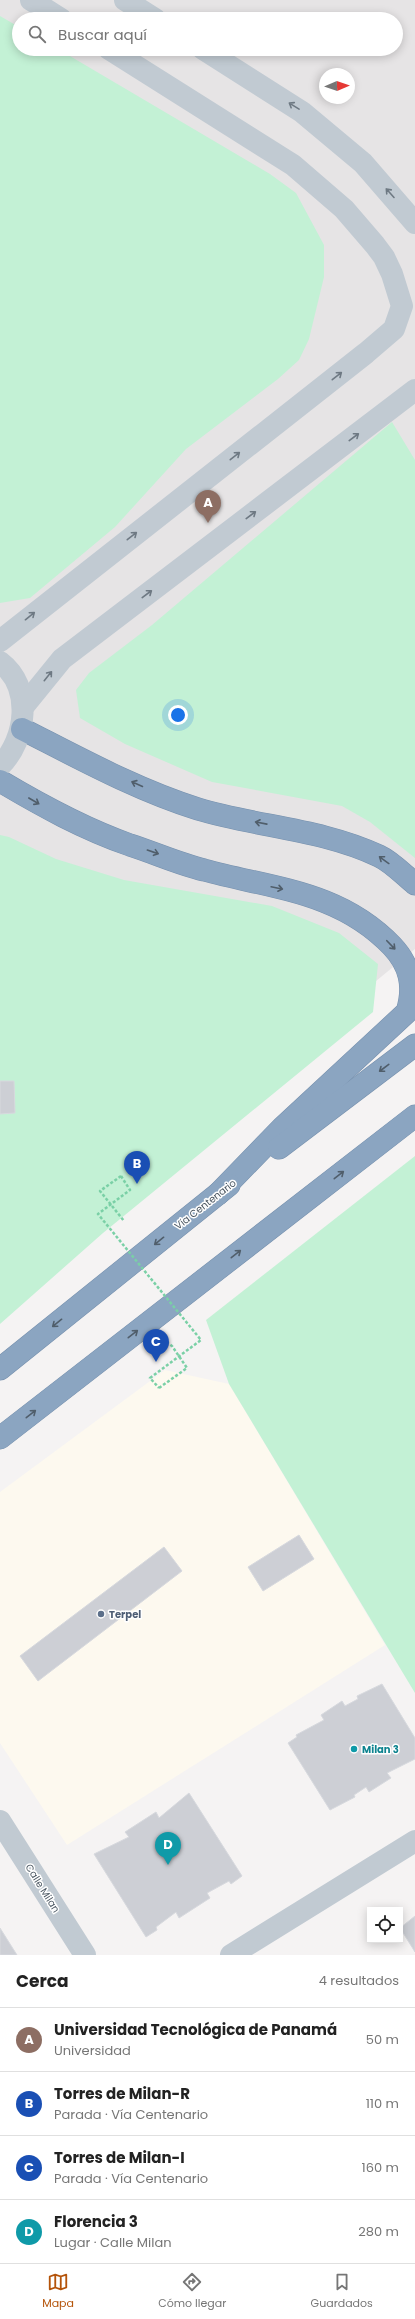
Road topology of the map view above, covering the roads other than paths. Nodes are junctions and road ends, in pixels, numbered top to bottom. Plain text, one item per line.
1 (31, 0) edge
2 (125, 0) edge
3 (50, 12) edge
4 (144, 12) edge
5 (120, 56) edge
6 (214, 56) edge
7 (415, 223) edge
8 (415, 390) edge
9 (0, 641) edge
10 (0, 662) edge
11 (23, 707) junction
12 (22, 728) junction
13 (0, 766) edge
14 (0, 781) edge
15 (415, 884) edge
16 (415, 1045) edge
17 (415, 1116) edge
18 (218, 1194) junction
19 (0, 1369) edge
20 (0, 1438) edge
21 (0, 1820) edge
22 (415, 1841) edge
23 (85, 1955) edge
24 (230, 1955) edge

1 - 3 street
2 - 4 street
9 -> 5 street
7 -> 6 street
11 -> 8 street
10 - 11 street
11 - 12 street
12 - 13 street
15 -> 12 highway
14 -> 18 highway
16 -> 18 highway, Vía Centenario
20 -> 17 highway
18 -> 19 highway, Vía Centenario
21 - 23 street, Calle Milan
22 - 24 street

